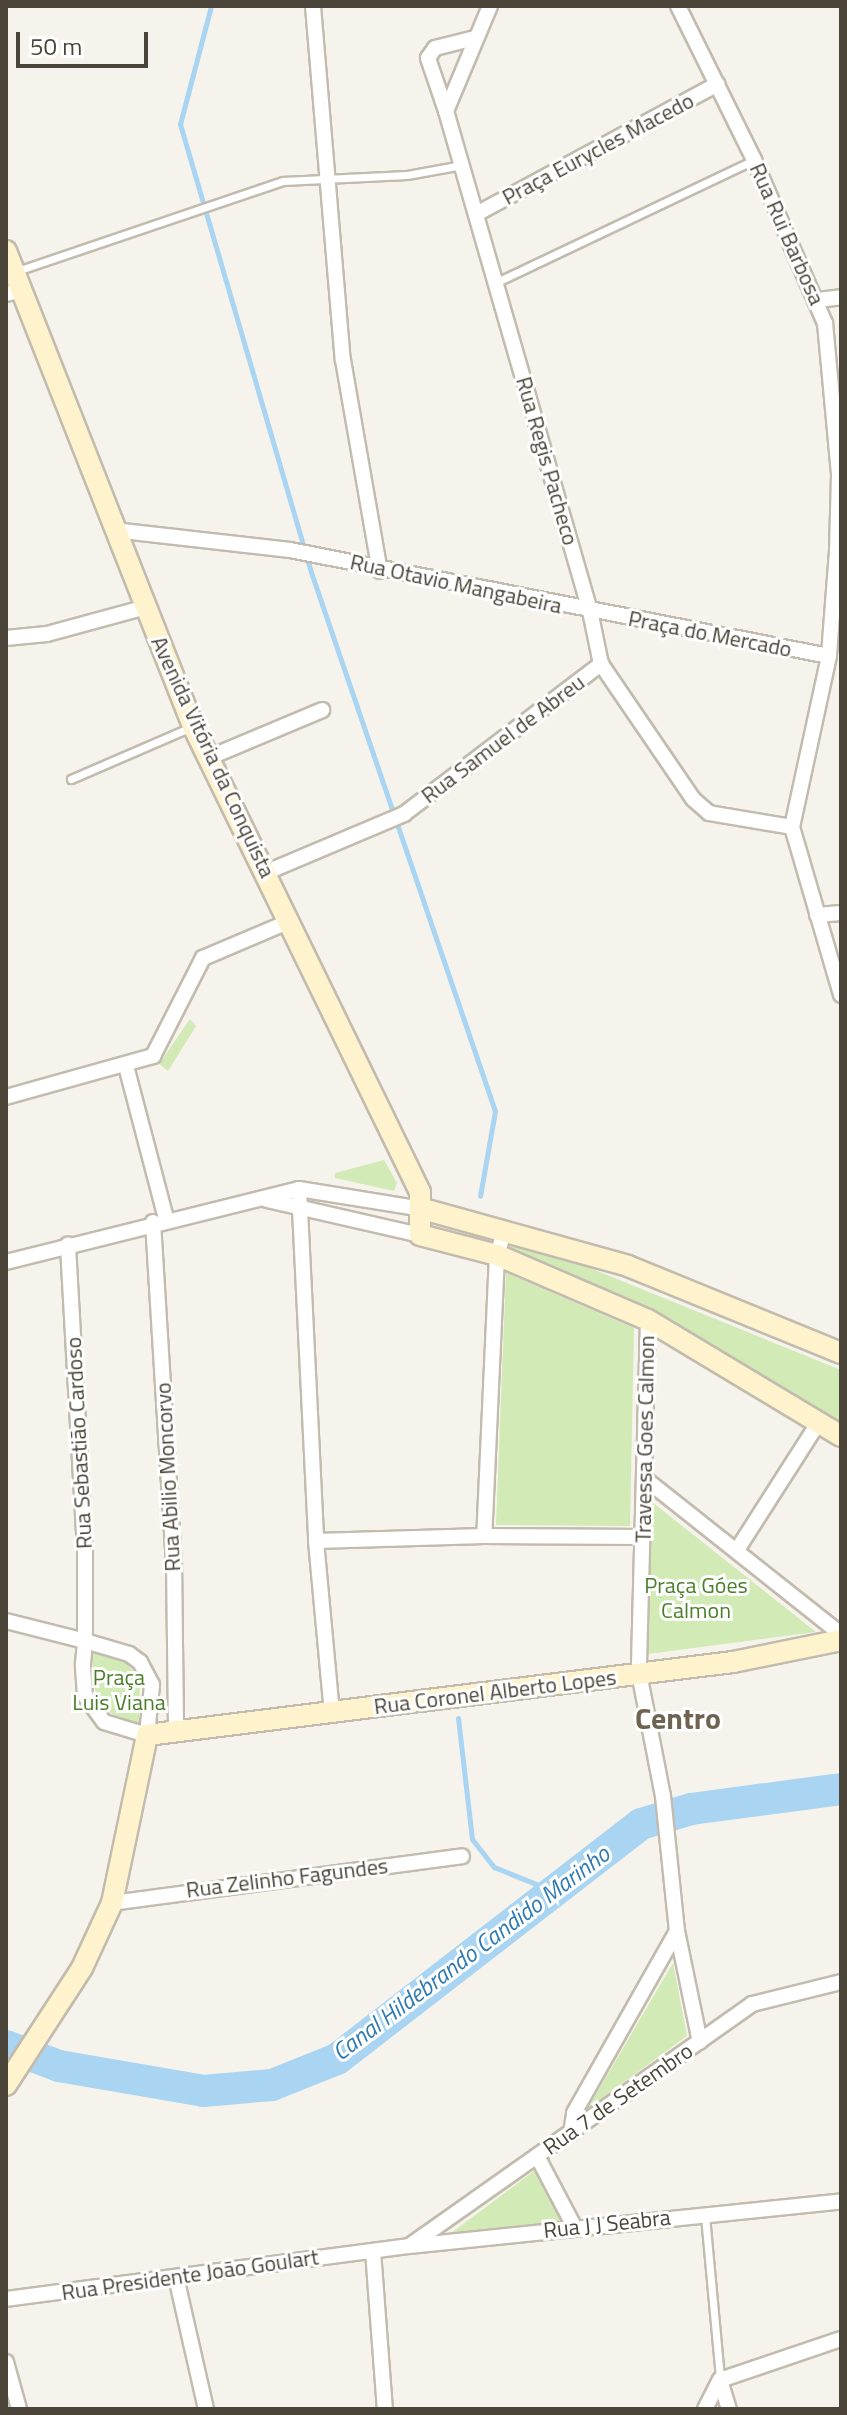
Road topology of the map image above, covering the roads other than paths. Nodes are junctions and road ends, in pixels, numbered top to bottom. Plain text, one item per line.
1 (313, 6) edge
2 (490, 6) edge
3 (678, 6) edge
4 (475, 38) junction
5 (718, 84) junction
6 (446, 111) junction
7 (754, 160) junction
8 (462, 165) junction
9 (324, 175) junction
10 (478, 213) junction
11 (6, 251) edge
12 (497, 282) junction
13 (13, 286) edge
14 (841, 297) edge
15 (818, 300) junction
16 (836, 360) edge
17 (114, 530) junction
18 (380, 571) junction
19 (143, 608) junction
20 (590, 611) junction
21 (6, 638) edge
22 (829, 656) junction
23 (601, 664) junction
24 (322, 710) dead end
25 (193, 726) junction
26 (208, 758) junction
27 (71, 779) dead end
28 (792, 827) junction
29 (267, 872) junction
30 (841, 913) edge
31 (817, 915) junction
32 (290, 921) junction
33 (841, 995) edge
34 (126, 1066) junction
35 (6, 1097) edge
36 (299, 1189) junction
37 (267, 1200) junction
38 (423, 1209) junction
39 (298, 1210) junction
40 (159, 1221) junction
41 (505, 1229) junction
42 (420, 1235) junction
43 (68, 1244) junction
44 (497, 1255) junction
45 (6, 1262) edge
46 (648, 1320) junction
47 (840, 1349) edge
48 (820, 1420) junction
49 (841, 1436) edge
50 (644, 1478) junction
51 (484, 1536) junction
52 (642, 1537) junction
53 (316, 1541) junction
54 (737, 1550) junction
55 (6, 1621) edge
56 (841, 1634) edge
57 (841, 1640) edge
58 (85, 1641) junction
59 (639, 1673) junction
60 (332, 1713) junction
61 (176, 1732) junction
62 (147, 1735) junction
63 (462, 1856) dead end
64 (112, 1903) junction
65 (677, 1931) junction
66 (841, 1982) edge
67 (700, 2042) junction
68 (6, 2085) edge
69 (571, 2133) junction
70 (537, 2156) junction
71 (841, 2201) edge
72 (705, 2214) junction
73 (575, 2228) junction
74 (409, 2246) junction
75 (373, 2251) junction
76 (176, 2277) junction
77 (6, 2299) edge
78 (841, 2339) edge
79 (6, 2362) edge
80 (720, 2380) junction
81 (19, 2409) edge
82 (206, 2409) edge
83 (385, 2409) edge
84 (705, 2409) edge
85 (729, 2409) edge

1 - 9 street
2 - 4 street
3 - 5 street, Rua Rui Barbosa
4 - 6 street
4 - 6 street, Rua Regis Pacheco
5 - 7 street, Rua Rui Barbosa
5 - 10 street, Praça Eurycles Macedo
6 - 8 street, Rua Regis Pacheco
7 - 12 lane
7 - 15 street, Rua Rui Barbosa
8 - 9 lane
8 - 10 street, Rua Regis Pacheco
9 - 13 lane
9 - 18 street
10 - 12 street, Rua Regis Pacheco
11 - 13 main road, Avenida Vitória da Conquista
12 - 20 street, Rua Regis Pacheco
13 - 17 main road, Avenida Vitória da Conquista
14 - 15 street
15 - 16 street, Rua Rui Barbosa
16 - 22 street, Rua Rui Barbosa
17 - 18 street, Rua Otavio Mangabeira
17 - 19 main road, Avenida Vitória da Conquista
18 - 20 street, Rua Otavio Mangabeira
19 - 21 street
19 - 25 main road, Avenida Vitória da Conquista
20 - 22 street, Praça do Mercado
20 - 23 street, Rua Regis Pacheco
22 - 28 street, Rua Rui Barbosa
23 - 28 street, Rua Regis Pacheco
23 - 29 street, Rua Samuel de Abreu
24 - 26 street
25 - 26 main road, Avenida Vitória da Conquista
25 - 27 lane
26 - 29 main road, Avenida Vitória da Conquista
28 - 31 street, Rua Rui Barbosa
29 - 32 main road, Avenida Vitória da Conquista
30 - 31 street
31 - 33 street, Rua Rui Barbosa
32 - 34 street
32 - 38 main road, Avenida Vitória da Conquista
34 - 35 street
34 - 40 street, Rua Abilio Moncorvo
36 - 37 street
36 - 38 street
36 - 39 street
37 - 39 street
37 - 40 street
38 - 41 main road
38 - 42 main road
39 - 42 street
39 - 53 street
40 - 43 street
40 - 61 street, Rua Abilio Moncorvo
41 - 44 street
41 - 47 main road
42 - 44 main road
43 - 45 street
43 - 58 street, Rua Sebastião Cardoso
44 - 46 main road
44 - 51 street
46 - 48 main road
46 - 50 street, Travessa Goes Calmon
48 - 49 main road
48 - 54 street
50 - 52 street, Travessa Goes Calmon
50 - 54 street
51 - 52 street
51 - 53 street
52 - 59 street, Travessa Goes Calmon
53 - 60 street
54 - 56 street
55 - 58 street
57 - 59 main road, Rua Coronel Alberto Lopes
58 - 62 street
58 - 62 street
59 - 60 main road, Rua Coronel Alberto Lopes
59 - 65 street, Travessa Goes Calmon
60 - 61 main road, Rua Coronel Alberto Lopes
61 - 62 main road, Rua Coronel Alberto Lopes
62 - 64 main road
63 - 64 street, Rua Zelinho Fagundes
64 - 68 main road
65 - 67 street, Travessa Goes Calmon
65 - 69 street
66 - 67 street, Rua 7 de Setembro
67 - 69 street, Rua 7 de Setembro
69 - 70 street, Rua 7 de Setembro
70 - 73 street
70 - 74 street, Rua 7 de Setembro
71 - 72 street, Rua J J Seabra
72 - 73 street, Rua J J Seabra
72 - 80 lane
73 - 74 street, Rua J J Seabra
74 - 75 street, Rua J J Seabra
75 - 76 street, Rua Presidente João Goulart
75 - 83 street
76 - 77 street, Rua Presidente João Goulart
76 - 82 street
78 - 80 street
79 - 81 street
80 - 84 street
80 - 85 street

